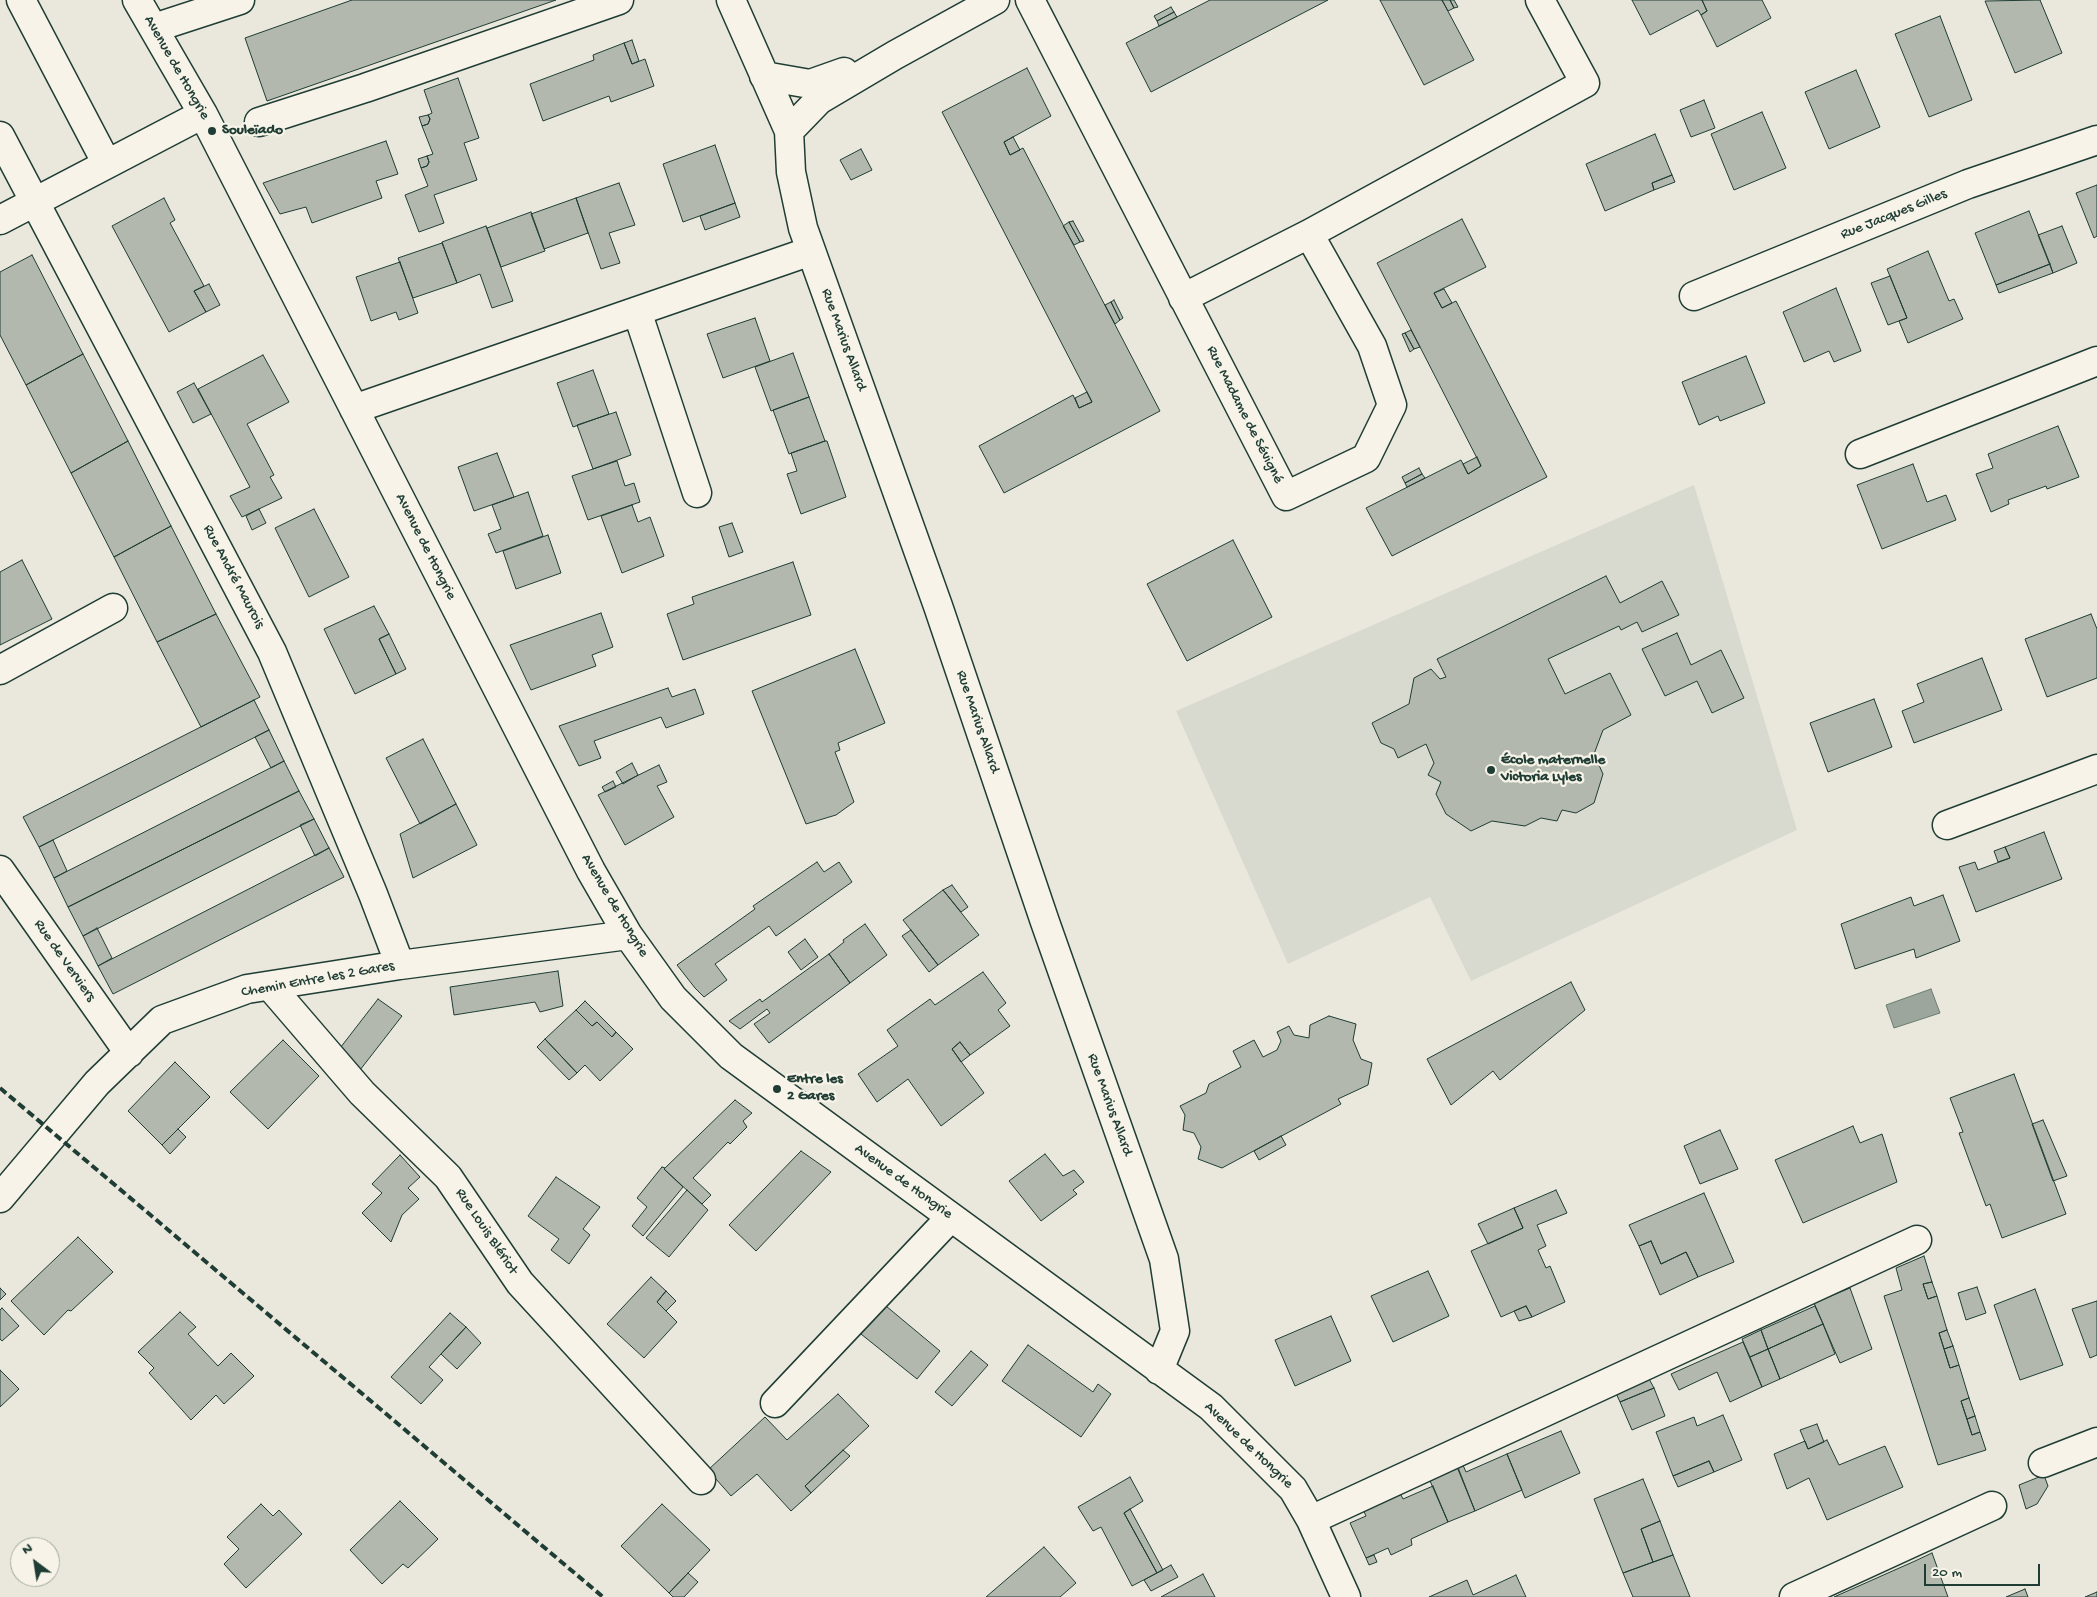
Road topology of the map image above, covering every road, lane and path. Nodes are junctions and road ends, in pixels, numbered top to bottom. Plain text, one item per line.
1 (22, 0) edge
2 (137, 0) edge
3 (240, 0) edge
4 (619, 0) edge
5 (730, 0) edge
6 (995, 0) edge
7 (1030, 0) edge
8 (1540, 0) edge
9 (154, 28) junction
10 (895, 55) junction
11 (764, 76) junction
12 (203, 114) junction
13 (259, 122) dead end
14 (788, 131) junction
15 (0, 136) edge
16 (2097, 140) edge
17 (107, 164) junction
18 (36, 202) junction
19 (0, 220) edge
20 (1308, 234) junction
21 (811, 251) junction
22 (1694, 296) dead end
23 (1183, 298) junction
24 (637, 311) junction
25 (2097, 361) edge
26 (354, 409) junction
27 (1860, 454) dead end
28 (697, 493) dead end
29 (113, 608) dead end
30 (0, 670) edge
31 (2097, 769) edge
32 (1947, 825) dead end
33 (0, 870) edge
34 (628, 935) junction
35 (400, 965) junction
36 (270, 986) junction
37 (129, 1053) junction
38 (0, 1198) edge
39 (951, 1217) junction
40 (1917, 1240) dead end
41 (1159, 1370) junction
42 (775, 1403) dead end
43 (2097, 1442) edge
44 (2043, 1463) dead end
45 (701, 1480) dead end
46 (1992, 1506) dead end
47 (1312, 1520) junction
48 (1346, 1597) edge
49 (1794, 1597) edge

1 - 17 street
2 - 9 street, Avenue de Hongrie
3 - 9 street
4 - 13 street
5 - 11 street, Rue Marius Allard
6 - 10 street
7 - 23 street, Rue Madame de Sévigné
8 - 20 street
9 - 12 street, Avenue de Hongrie
10 - 11 street
10 - 14 street
11 - 14 street, Rue Marius Allard
12 - 17 street
12 - 26 street, Avenue de Hongrie
14 - 21 street, Rue Marius Allard
15 - 18 street, Rue André Maurois
16 - 22 street, Rue Jacques Gilles
17 - 18 street
18 - 19 street
18 - 35 street, Rue André Maurois
20 - 23 street
20 - 23 street, Rue Madame de Sévigné
21 - 24 street
21 - 41 street, Rue Marius Allard
24 - 26 street
24 - 28 street
25 - 27 street
26 - 34 street, Avenue de Hongrie
29 - 30 street
31 - 32 street
33 - 37 street, Rue de Verviers
34 - 35 street, Chemin Entre les 2 Gares
34 - 39 street, Avenue de Hongrie
35 - 36 street, Chemin Entre les 2 Gares
36 - 37 street, Chemin Entre les 2 Gares
36 - 45 street, Rue Louis Blériot
37 - 38 street, Chemin Entre les 2 Gares
39 - 41 street, Avenue de Hongrie
39 - 42 street
40 - 47 street
41 - 47 street, Avenue de Hongrie
43 - 44 street
46 - 49 street
47 - 48 street, Avenue de Hongrie

